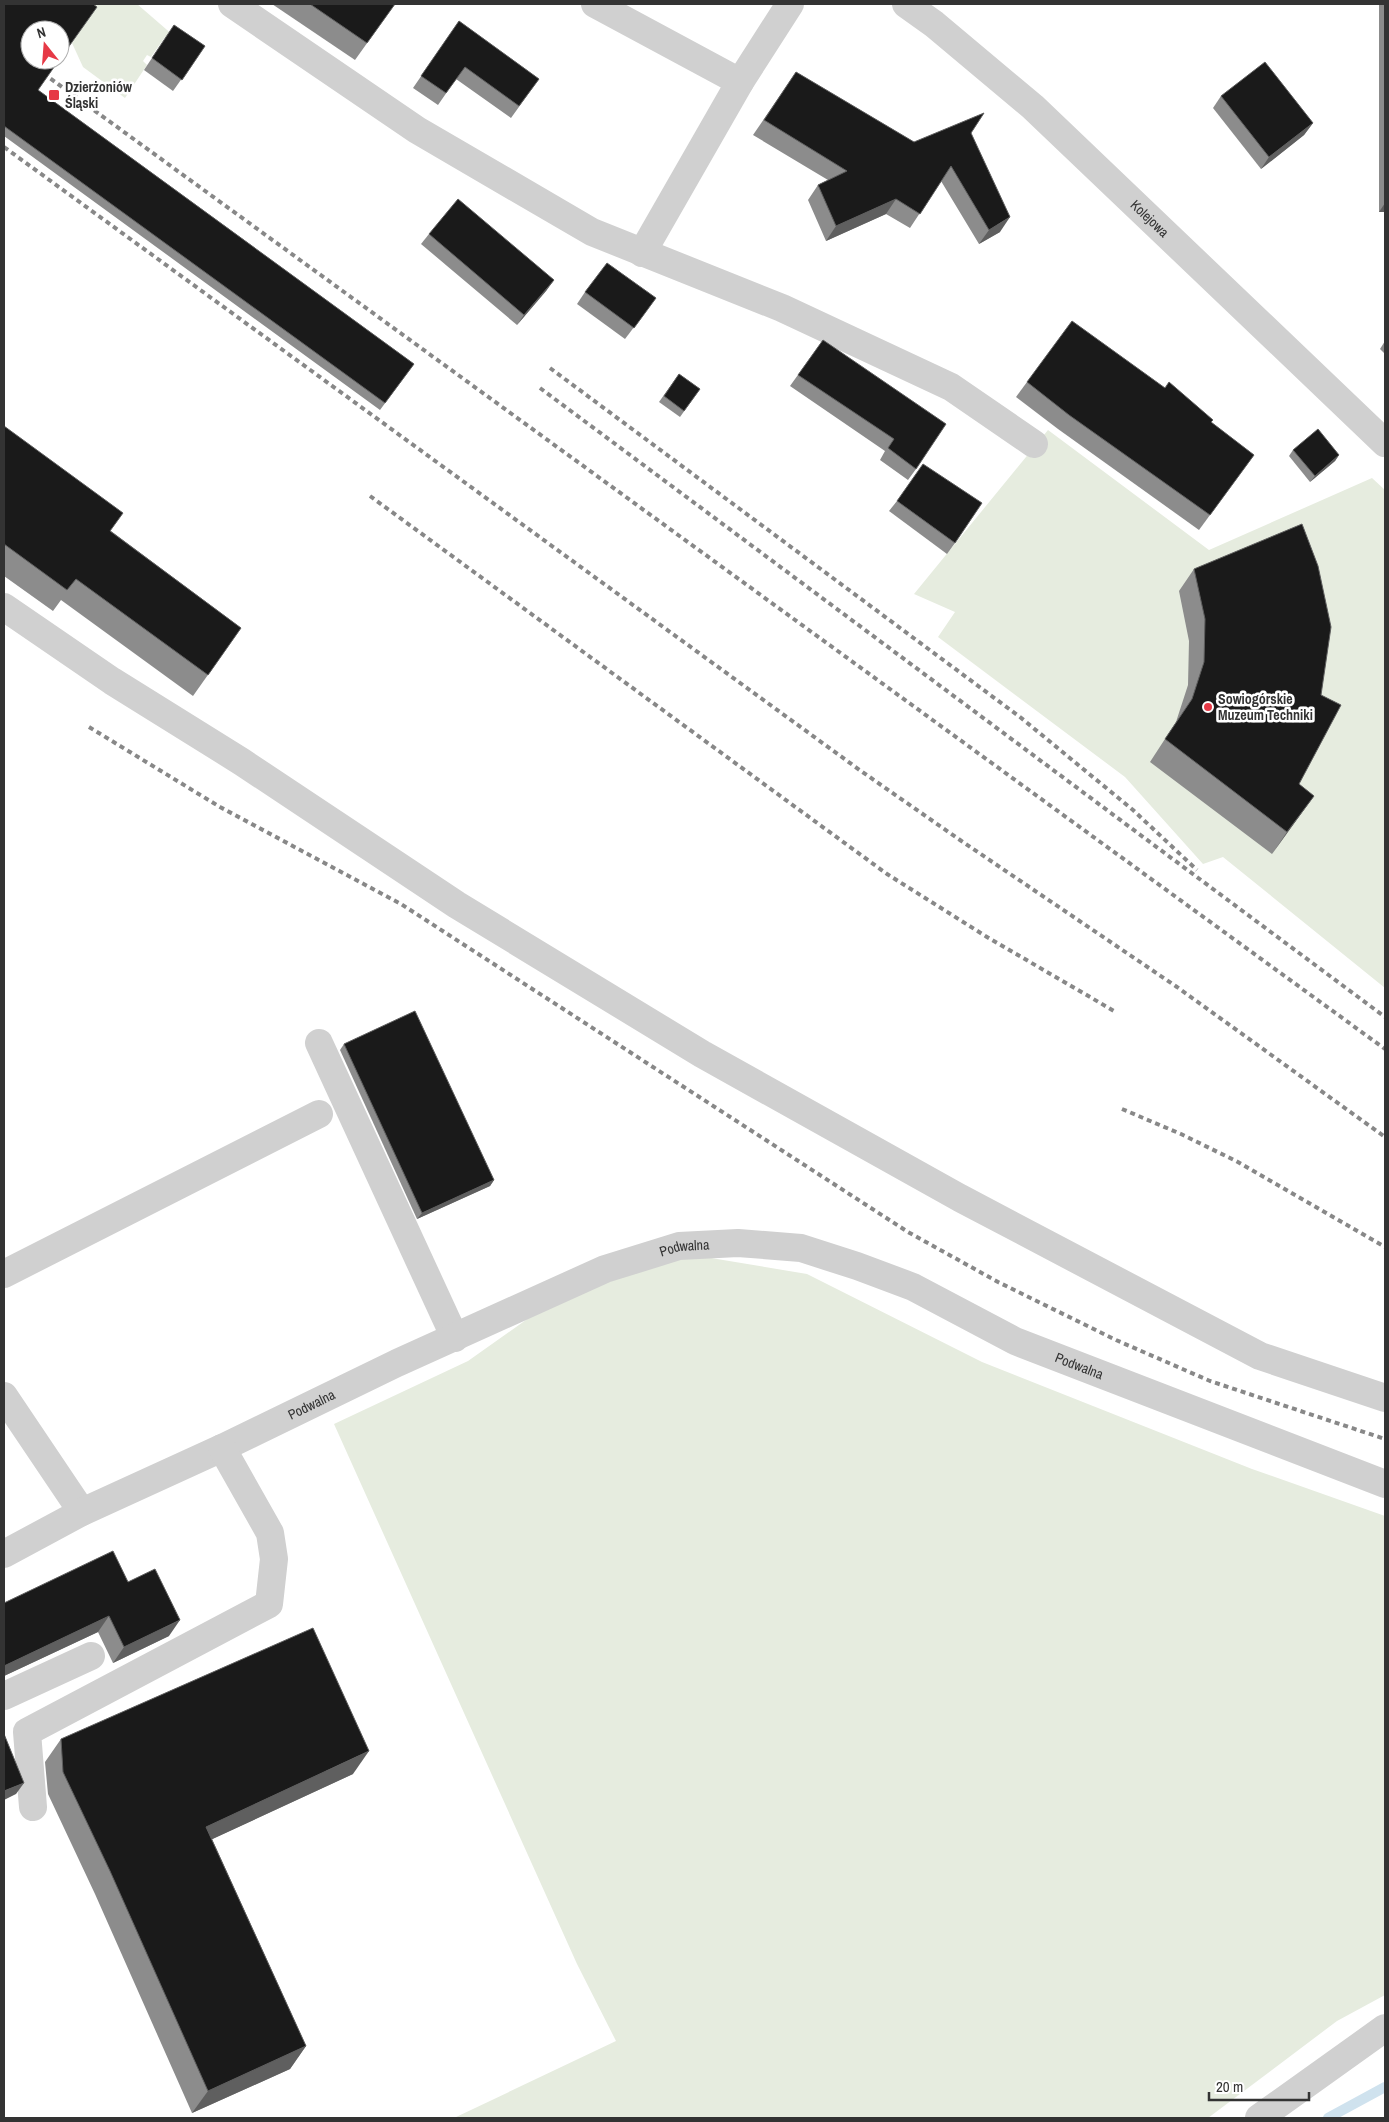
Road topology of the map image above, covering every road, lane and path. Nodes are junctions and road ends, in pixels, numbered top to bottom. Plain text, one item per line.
1 (232, 4) edge
2 (595, 4) edge
3 (790, 4) edge
4 (906, 4) edge
5 (938, 14) edge
6 (740, 82) junction
7 (642, 253) junction
8 (1385, 443) edge
9 (1034, 444) dead end
10 (4, 608) edge
11 (319, 1042) dead end
12 (319, 1114) dead end
13 (4, 1274) edge
14 (455, 1338) junction
15 (4, 1396) edge
16 (1385, 1398) edge
17 (222, 1448) junction
18 (1385, 1484) edge
19 (82, 1512) junction
20 (4, 1554) edge
21 (92, 1656) dead end
22 (4, 1696) edge
23 (33, 1807) dead end
24 (1385, 2028) edge
25 (1259, 2118) edge

1 - 7 street
2 - 6 street
3 - 6 street
4 - 5 street, Kolejowa
5 - 8 street, Kolejowa
6 - 7 street
7 - 9 street
10 - 16 street
11 - 14 street
12 - 13 street
14 - 17 street, Podwalna
14 - 18 street, Podwalna
15 - 19 street
17 - 19 street, Podwalna
17 - 23 street
19 - 20 street, Podwalna
21 - 22 street
24 - 25 street

